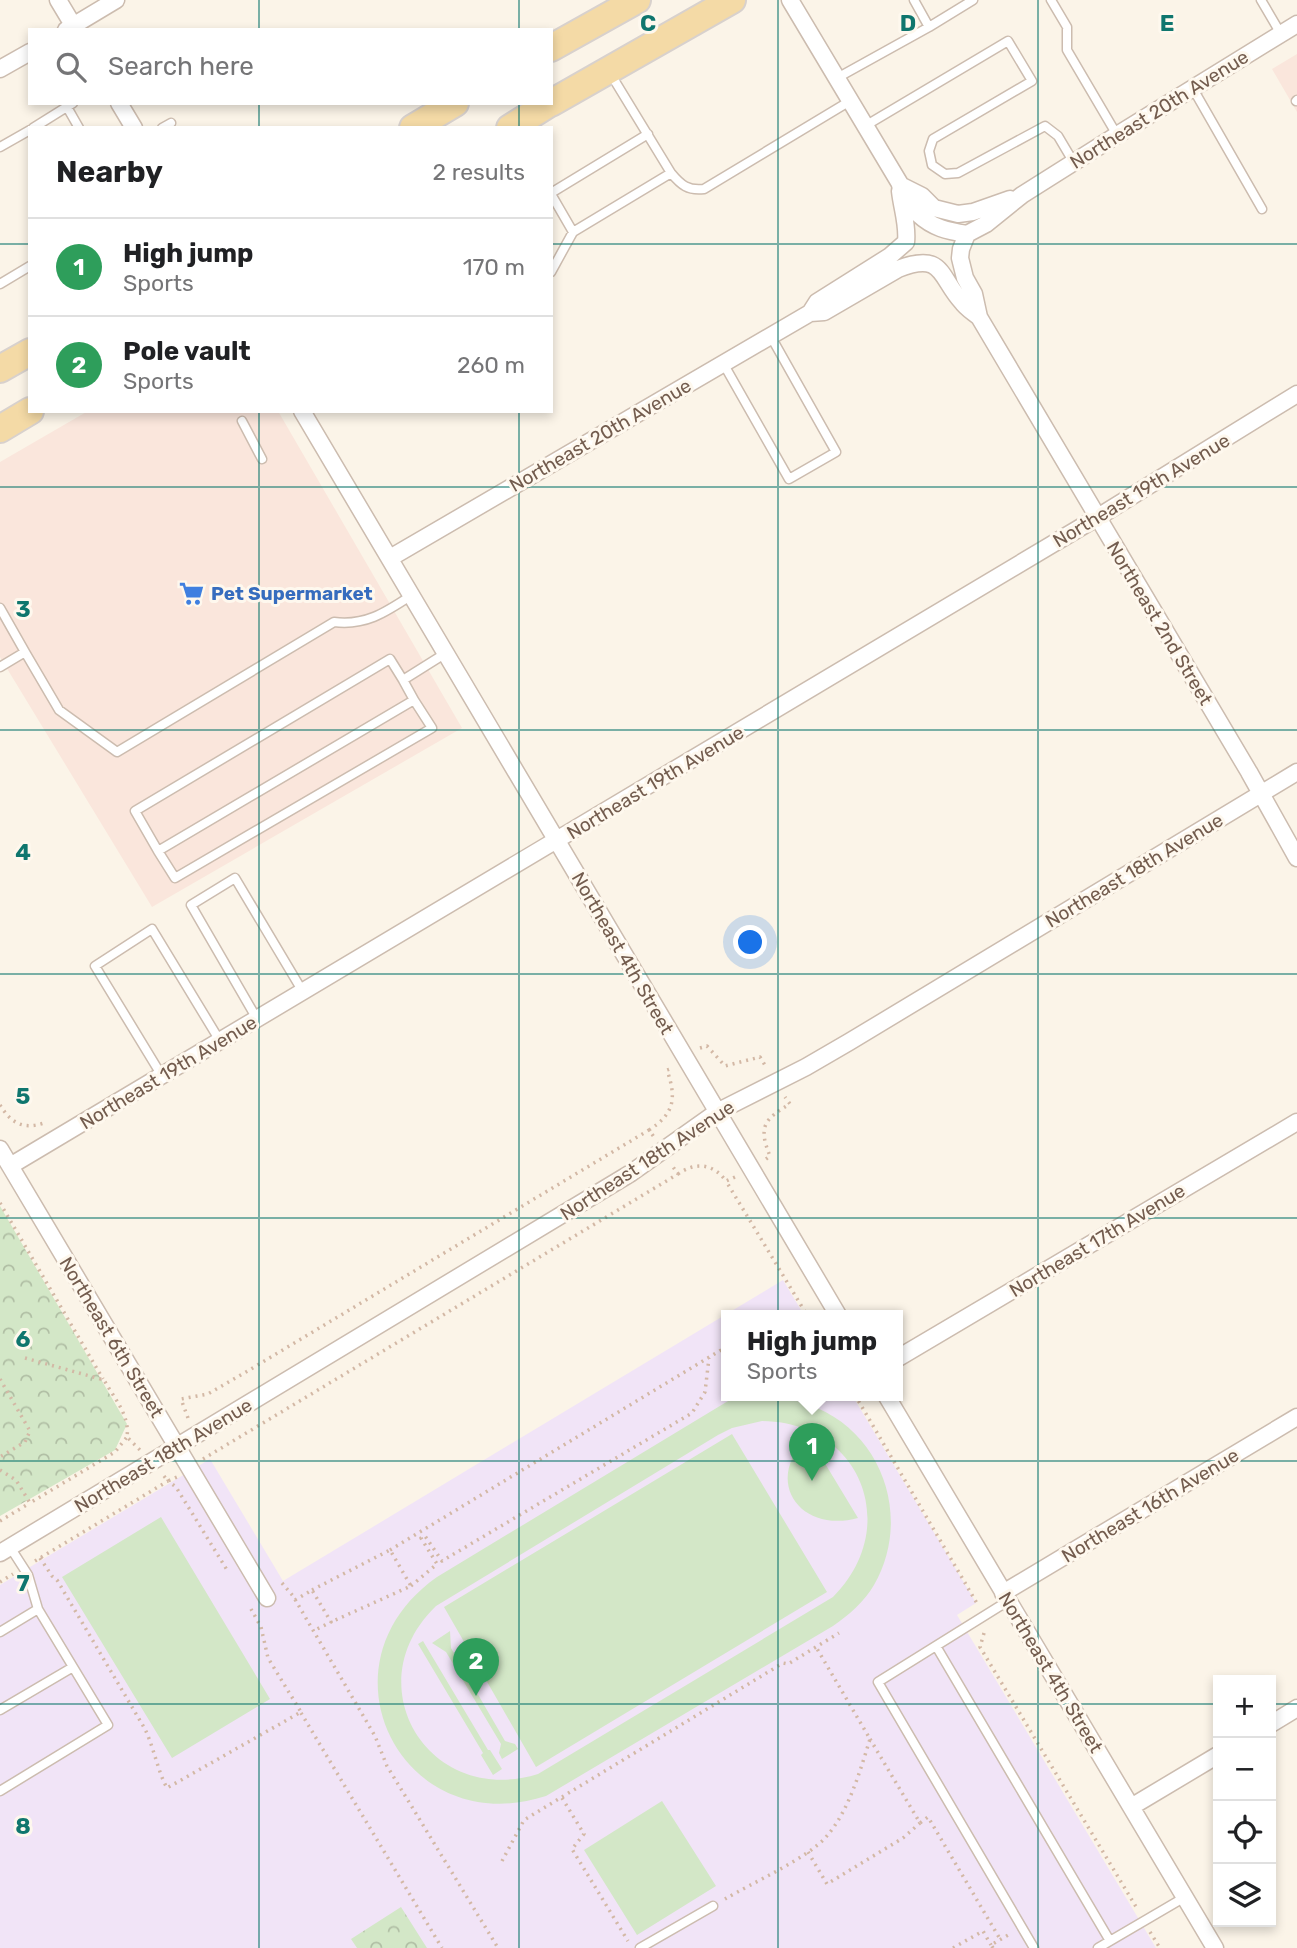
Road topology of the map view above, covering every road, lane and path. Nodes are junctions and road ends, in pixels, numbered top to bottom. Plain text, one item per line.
1 (58, 0) edge
2 (116, 0) edge
3 (637, 0) edge
4 (732, 0) edge
5 (790, 0) edge
6 (914, 0) edge
7 (973, 0) edge
8 (1051, 0) edge
9 (1261, 0) edge
10 (1297, 24) edge
11 (929, 27) junction
12 (72, 28) edge
13 (1281, 34) junction
14 (553, 47) edge
15 (28, 53) edge
16 (0, 69) edge
17 (608, 69) junction
18 (837, 78) junction
19 (1192, 87) junction
20 (850, 101) junction
21 (553, 102) edge
22 (70, 105) edge
23 (120, 105) edge
24 (452, 105) edge
25 (548, 105) edge
26 (171, 123) dead end
27 (36, 126) edge
28 (78, 126) edge
29 (133, 126) edge
30 (166, 126) edge
31 (416, 126) edge
32 (513, 126) edge
33 (865, 126) junction
34 (28, 131) edge
35 (648, 134) junction
36 (1117, 135) junction
37 (0, 147) edge
38 (1074, 163) junction
39 (671, 173) junction
40 (899, 185) junction
41 (553, 192) edge
42 (1022, 195) junction
43 (553, 197) edge
44 (1262, 209) dead end
45 (573, 232) junction
46 (967, 234) junction
47 (934, 266) joint
48 (28, 267) edge
49 (553, 268) edge
50 (0, 284) edge
51 (810, 313) junction
52 (979, 317) junction
53 (770, 335) junction
54 (28, 353) edge
55 (723, 363) junction
56 (2, 364) edge
57 (1297, 394) edge
58 (28, 412) edge
59 (303, 413) edge
60 (242, 421) dead end
61 (0, 429) edge
62 (262, 459) dead end
63 (1098, 517) junction
64 (390, 558) junction
65 (412, 595) junction
66 (0, 608) edge
67 (25, 652) junction
68 (446, 653) junction
69 (0, 667) edge
70 (402, 680) junction
71 (414, 700) junction
72 (1297, 772) edge
73 (1261, 794) junction
74 (557, 841) junction
75 (158, 851) junction
76 (1297, 858) edge
77 (303, 992) junction
78 (257, 1019) junction
79 (220, 1041) junction
80 (162, 1076) junction
81 (0, 1105) edge
82 (717, 1112) junction
83 (48, 1121) dead end
84 (1297, 1122) edge
85 (0, 1149) edge
86 (10, 1166) junction
87 (678, 1174) dead end
88 (726, 1181) dead end
89 (0, 1203) edge
90 (835, 1310) edge
91 (721, 1350) edge
92 (903, 1355) edge
93 (25, 1358) dead end
94 (709, 1358) junction
95 (0, 1379) edge
96 (104, 1380) junction
97 (859, 1401) edge
98 (890, 1401) edge
99 (1297, 1417) edge
100 (127, 1437) junction
101 (178, 1447) junction
102 (0, 1457) edge
103 (152, 1463) junction
104 (209, 1464) dead end
105 (190, 1468) junction
106 (0, 1470) edge
107 (169, 1482) junction
108 (30, 1503) junction
109 (0, 1521) edge
110 (5, 1550) edge
111 (390, 1550) junction
112 (40, 1558) junction
113 (23, 1568) junction
114 (275, 1573) dead end
115 (229, 1574) dead end
116 (0, 1582) edge
117 (411, 1586) junction
118 (312, 1590) junction
119 (1006, 1597) junction
120 (267, 1598) dead end
121 (295, 1600) junction
122 (250, 1607) dead end
123 (38, 1609) junction
124 (983, 1617) junction
125 (331, 1622) junction
126 (313, 1631) junction
127 (0, 1632) edge
128 (839, 1633) dead end
129 (936, 1646) junction
130 (816, 1647) junction
131 (73, 1667) junction
132 (1297, 1708) edge
133 (0, 1710) edge
134 (300, 1712) junction
135 (1276, 1721) edge
136 (870, 1739) junction
137 (1213, 1758) edge
138 (0, 1791) edge
139 (562, 1798) junction
140 (1131, 1807) junction
141 (920, 1823) junction
142 (808, 1852) junction
143 (502, 1861) dead end
144 (1185, 1897) junction
145 (713, 1906) joint
146 (1144, 1921) junction
147 (1022, 1927) junction
148 (1000, 1939) junction
149 (1111, 1941) junction
150 (992, 1946) edge
151 (442, 1948) edge
152 (498, 1948) edge
153 (632, 1948) edge
154 (640, 1948) edge
155 (953, 1948) edge
156 (1034, 1948) edge
157 (1098, 1948) edge
158 (1160, 1948) edge
159 (1215, 1948) edge

1 - 12 street
2 - 12 street
3 - 14 main road
4 - 17 main road
5 - 18 street
6 - 11 lane
7 - 11 lane
8 - 36 lane
9 - 13 lane
10 - 13 street, Northeast 20th Avenue
11 - 18 lane
13 - 19 street, Northeast 20th Avenue
15 - 16 street
17 - 21 main road
17 - 35 lane
18 - 20 street
19 - 36 street, Northeast 20th Avenue
19 - 44 lane
20 - 33 street
20 - 39 lane
22 - 27 lane
22 - 28 lane
23 - 29 street
24 - 31 main road
25 - 32 main road
26 - 30 lane
33 - 38 lane
33 - 40 street
34 - 37 lane
35 - 39 lane
35 - 41 lane
36 - 38 street, Northeast 20th Avenue
38 - 42 street, Northeast 20th Avenue
39 - 45 lane
40 - 42 street
40 - 46 street
40 - 51 street, Northeast 20th Avenue
42 - 46 street
43 - 45 lane
45 - 49 lane
46 - 52 street, Northeast 2nd Street
47 - 51 street, Northeast 20th Avenue
47 - 52 street, Northeast 2nd Street
48 - 50 lane
51 - 53 street, Northeast 20th Avenue
52 - 63 street, Northeast 2nd Street
53 - 55 street, Northeast 20th Avenue
53 - 55 lane
54 - 56 main road
55 - 64 street, Northeast 20th Avenue
57 - 63 street, Northeast 19th Avenue
58 - 61 main road
59 - 64 street, Northeast 4th Street
60 - 62 lane
63 - 73 street, Northeast 2nd Street
63 - 74 street, Northeast 19th Avenue
64 - 65 street, Northeast 4th Street
65 - 67 lane
65 - 68 street, Northeast 4th Street
66 - 67 lane
67 - 69 lane
68 - 70 lane
68 - 74 street, Northeast 4th Street
70 - 71 lane
70 - 75 lane
71 - 75 lane
71 - 75 lane
72 - 73 street, Northeast 18th Avenue
73 - 76 street, Northeast 2nd Street
73 - 82 street, Northeast 18th Avenue
74 - 77 street, Northeast 19th Avenue
74 - 82 street, Northeast 4th Street
77 - 78 street, Northeast 19th Avenue
77 - 78 lane
78 - 79 street, Northeast 19th Avenue
79 - 80 street, Northeast 19th Avenue
79 - 80 lane
80 - 86 street, Northeast 19th Avenue
81 - 83 path
82 - 90 street, Northeast 4th Street
82 - 101 street, Northeast 18th Avenue
84 - 92 street, Northeast 17th Avenue
85 - 86 street, Northeast 6th Street
86 - 101 street, Northeast 6th Street
87 - 88 path
89 - 96 path
91 - 94 path
93 - 96 path
94 - 111 path
94 - 117 path
95 - 102 path
96 - 100 path
97 - 124 path
98 - 119 street, Northeast 4th Street
99 - 119 street, Northeast 16th Avenue
100 - 103 path
100 - 108 path
101 - 103 street, Northeast 18th Avenue
101 - 105 street, Northeast 6th Street
103 - 107 path
103 - 110 street, Northeast 18th Avenue
104 - 105 path
105 - 107 path
105 - 120 street, Northeast 6th Street
106 - 108 path
107 - 112 path
107 - 115 path
108 - 109 path
110 - 113 lane
111 - 117 path
111 - 118 path
112 - 113 path
112 - 134 path
113 - 116 path
113 - 123 lane
114 - 121 path
117 - 125 path
118 - 121 path
118 - 125 path
119 - 124 lane
119 - 140 street, Northeast 4th Street
121 - 126 path
122 - 134 path
123 - 127 lane
123 - 131 lane
124 - 129 lane
124 - 146 path
125 - 126 path
126 - 152 path
128 - 130 path
129 - 147 lane
129 - 149 lane
130 - 136 path
130 - 139 path
131 - 133 lane
131 - 138 lane
132 - 135 street
134 - 151 path
136 - 141 path
136 - 142 path
137 - 140 street
139 - 143 path
139 - 153 path
140 - 144 street, Northeast 4th Street
141 - 142 path
141 - 148 path
142 - 145 path
144 - 146 lane
144 - 159 street, Northeast 4th Street
145 - 154 lane
146 - 149 lane
146 - 158 path
147 - 148 path
147 - 156 lane
148 - 150 path
149 - 157 lane
150 - 155 path

